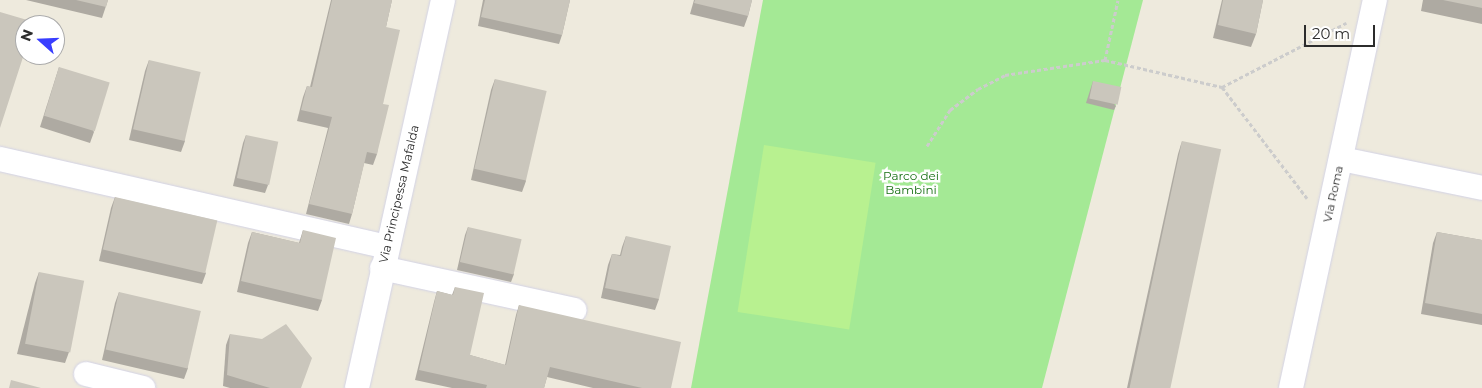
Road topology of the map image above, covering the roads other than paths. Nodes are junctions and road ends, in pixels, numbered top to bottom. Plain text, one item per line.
1 (443, 0) edge
2 (1374, 4) edge
3 (0, 159) edge
4 (1341, 159) junction
5 (1482, 188) edge
6 (385, 257) junction
7 (574, 310) dead end
8 (86, 374) dead end
9 (143, 388) edge
10 (357, 388) edge
11 (1291, 388) edge

1 - 6 street, Via Principessa Mafalda
2 - 4 street, Via Roma
3 - 6 street
4 - 5 street
4 - 11 street, Via Roma
6 - 7 street
6 - 10 street, Via Principessa Mafalda
8 - 9 street

